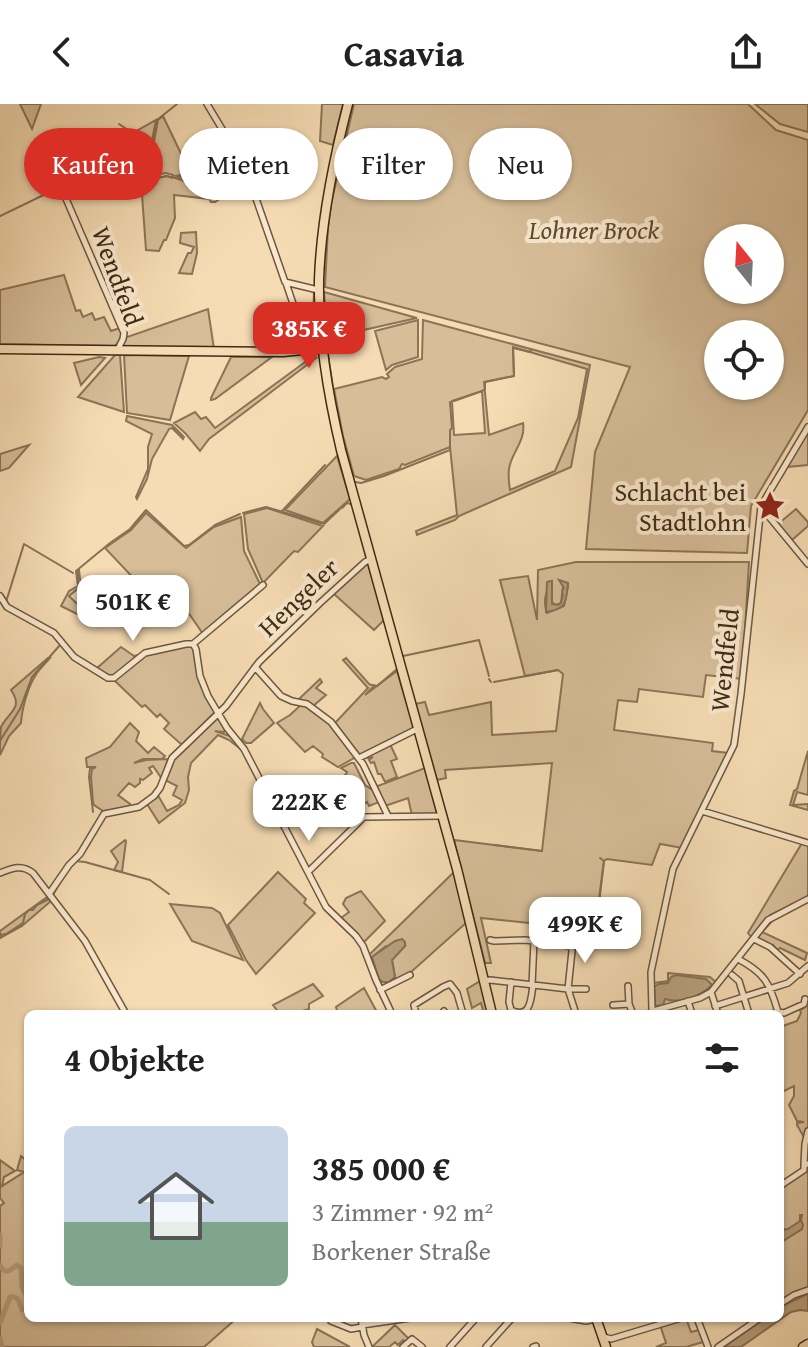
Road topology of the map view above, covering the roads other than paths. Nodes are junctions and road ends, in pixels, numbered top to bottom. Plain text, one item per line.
1 (207, 104) edge
2 (348, 104) edge
3 (67, 200) edge
4 (285, 282) junction
5 (319, 291) junction
6 (305, 339) dead end
7 (323, 348) junction
8 (0, 349) edge
9 (117, 350) junction
10 (808, 427) edge
11 (761, 506) junction
12 (371, 559) junction
13 (808, 564) edge
14 (263, 585) dead end
15 (0, 596) edge
16 (193, 644) junction
17 (255, 667) junction
18 (217, 713) junction
19 (418, 729) junction
20 (359, 758) junction
21 (702, 811) junction
22 (388, 816) junction
23 (443, 816) junction
24 (808, 843) edge
25 (1, 870) edge
26 (308, 872) junction
27 (49, 894) junction
28 (808, 899) edge
29 (754, 939) junction
30 (490, 940) dead end
31 (534, 941) junction
32 (738, 959) junction
33 (808, 966) edge
34 (800, 974) junction
35 (410, 975) dead end
36 (732, 975) dead end
37 (484, 981) junction
38 (511, 982) junction
39 (532, 985) junction
40 (628, 986) dead end
41 (772, 988) junction
42 (568, 989) junction
43 (586, 989) dead end
44 (380, 990) junction
45 (711, 992) junction
46 (744, 997) junction
47 (805, 999) dead end
48 (688, 1001) junction
49 (629, 1004) junction
50 (613, 1005) dead end
51 (715, 1006) junction
52 (124, 1010) edge
53 (390, 1010) edge
54 (414, 1010) edge
55 (463, 1010) edge
56 (491, 1010) edge
57 (511, 1010) edge
58 (526, 1010) edge
59 (573, 1010) edge
60 (631, 1010) edge
61 (650, 1010) edge
62 (657, 1010) edge
63 (691, 1010) edge
64 (716, 1010) edge
65 (748, 1010) edge
66 (775, 1010) edge
67 (784, 1013) edge
68 (808, 1131) edge
69 (806, 1164) edge
70 (784, 1183) edge
71 (808, 1290) edge
72 (784, 1301) edge
73 (334, 1322) edge
74 (472, 1322) edge
75 (508, 1322) edge
76 (598, 1322) edge
77 (668, 1322) edge
78 (699, 1322) edge
79 (754, 1322) edge
80 (362, 1323) edge
81 (606, 1342) edge
82 (808, 1344) edge
83 (369, 1347) edge
84 (403, 1347) edge
85 (422, 1347) edge
86 (450, 1347) edge
87 (486, 1347) edge
88 (708, 1347) edge
89 (718, 1347) edge
90 (803, 1347) edge

1 - 4 street
2 - 5 main road
3 - 9 street, Wendfeld
4 - 5 street
4 - 6 street
5 - 7 main road
7 - 9 main road
7 - 12 main road
8 - 9 main road
10 - 11 street, Wendfeld
11 - 13 street
11 - 21 street, Wendfeld
12 - 17 street, Hengeler
12 - 19 main road
14 - 16 street
15 - 16 street
16 - 18 street
17 - 18 street, Hengeler
17 - 20 street, Hengeler
18 - 26 street
18 - 27 street, Hengeler
19 - 20 street
19 - 23 main road
20 - 22 street, Hengeler
21 - 24 street
21 - 61 street, Wendfeld
22 - 23 street
22 - 26 street
23 - 37 main road
25 - 27 street
26 - 44 street
27 - 52 street
28 - 29 street
29 - 32 street
29 - 34 street
30 - 31 street
31 - 39 street
31 - 42 street
32 - 41 street
32 - 45 street
33 - 34 street
34 - 41 street
35 - 44 street
36 - 46 street
37 - 38 street
37 - 56 main road
38 - 39 street
38 - 57 street
39 - 42 street
39 - 58 street
40 - 49 street
41 - 46 street
41 - 66 street
42 - 43 street
42 - 59 street
44 - 53 street
45 - 48 street
45 - 51 street
46 - 51 street
46 - 65 street
47 - 67 street
48 - 62 street
48 - 63 street
49 - 50 street
49 - 60 street
51 - 64 street
54 - 55 street
68 - 69 street
69 - 70 street
71 - 72 street
73 - 80 street
74 - 86 street
75 - 87 street
76 - 81 main road
77 - 81 street
78 - 88 street
79 - 89 street
80 - 83 street
82 - 90 main road
84 - 85 street

